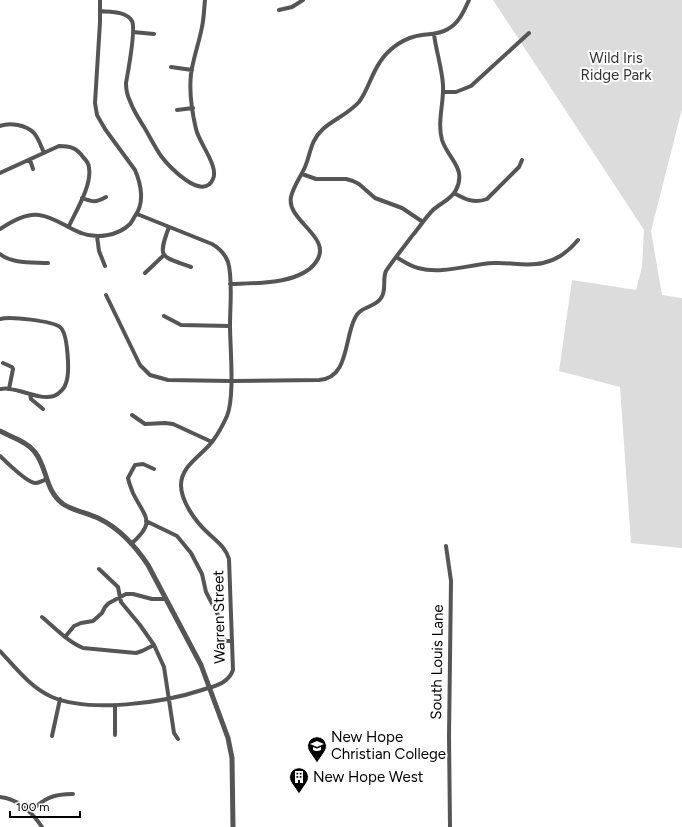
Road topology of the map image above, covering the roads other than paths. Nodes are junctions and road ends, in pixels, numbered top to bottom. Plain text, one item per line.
1 (100, 0) edge
2 (205, 0) edge
3 (303, 0) edge
4 (468, 0) edge
5 (279, 10) dead end
6 (100, 11) junction
7 (133, 32) junction
8 (529, 33) dead end
9 (154, 34) dead end
10 (434, 34) junction
11 (171, 67) dead end
12 (192, 70) junction
13 (443, 92) junction
14 (193, 108) junction
15 (177, 110) dead end
16 (0, 126) edge
17 (44, 153) junction
18 (30, 160) junction
19 (522, 160) dead end
20 (33, 170) dead end
21 (0, 173) edge
22 (302, 174) junction
23 (454, 193) junction
24 (106, 197) dead end
25 (82, 198) junction
26 (137, 214) junction
27 (423, 222) junction
28 (69, 226) junction
29 (169, 227) junction
30 (0, 229) edge
31 (97, 236) junction
32 (578, 240) dead end
33 (0, 254) edge
34 (164, 255) junction
35 (396, 257) junction
36 (48, 262) dead end
37 (105, 266) dead end
38 (191, 267) dead end
39 (145, 273) dead end
40 (230, 284) junction
41 (106, 295) dead end
42 (164, 316) dead end
43 (0, 319) edge
44 (230, 326) junction
45 (3, 363) dead end
46 (231, 381) junction
47 (0, 389) edge
48 (9, 389) junction
49 (30, 394) junction
50 (43, 410) dead end
51 (132, 415) dead end
52 (0, 431) edge
53 (212, 442) junction
54 (0, 456) edge
55 (154, 469) dead end
56 (47, 479) junction
57 (146, 521) junction
58 (131, 544) junction
59 (446, 546) dead end
60 (99, 569) dead end
61 (120, 598) junction
62 (165, 599) junction
63 (42, 618) dead end
64 (65, 636) junction
65 (231, 641) junction
66 (154, 645) junction
67 (0, 651) edge
68 (210, 688) junction
69 (60, 699) junction
70 (170, 699) junction
71 (115, 705) junction
72 (52, 736) dead end
73 (115, 736) dead end
74 (178, 739) dead end
75 (73, 794) dead end
76 (0, 797) edge
77 (31, 811) junction
78 (42, 827) edge
79 (233, 827) edge
80 (450, 827) edge

1 - 6 street
2 - 12 street
3 - 5 street
4 - 10 street
6 - 7 street
6 - 26 street
7 - 9 street
7 - 14 street
8 - 13 street
10 - 13 street
10 - 22 street
11 - 12 street
12 - 14 street
13 - 23 street
14 - 15 street
16 - 17 street
17 - 18 street
17 - 25 street
18 - 20 street
18 - 21 street
19 - 23 street
22 - 27 street
22 - 40 street
23 - 27 street
24 - 25 street
25 - 28 street
26 - 29 street, Warren Street
26 - 31 street
27 - 35 street
28 - 30 street
28 - 31 street
29 - 34 street
29 - 40 street, Warren Street
31 - 37 street
32 - 35 street
33 - 36 street
34 - 38 street
34 - 39 street
35 - 46 street
40 - 44 street, Warren Street
41 - 46 street
42 - 44 street
43 - 49 street
44 - 46 street, Warren Street
45 - 48 street
46 - 53 street, Warren Street
47 - 48 street
48 - 49 street
49 - 50 street
51 - 53 street
52 - 56 street
53 - 65 street, Warren Street
54 - 56 street
55 - 57 street
56 - 58 street
57 - 58 street
57 - 65 street
58 - 62 street
59 - 80 street, South Louis Lane
60 - 61 street
61 - 62 street
61 - 64 street
61 - 66 street
62 - 68 street
63 - 64 street
64 - 66 street
65 - 68 street, Warren Street
66 - 70 street
67 - 69 street
68 - 70 street
68 - 79 street
69 - 71 street
69 - 72 street
70 - 71 street
70 - 74 street
71 - 73 street
75 - 77 street
76 - 77 street
77 - 78 street

